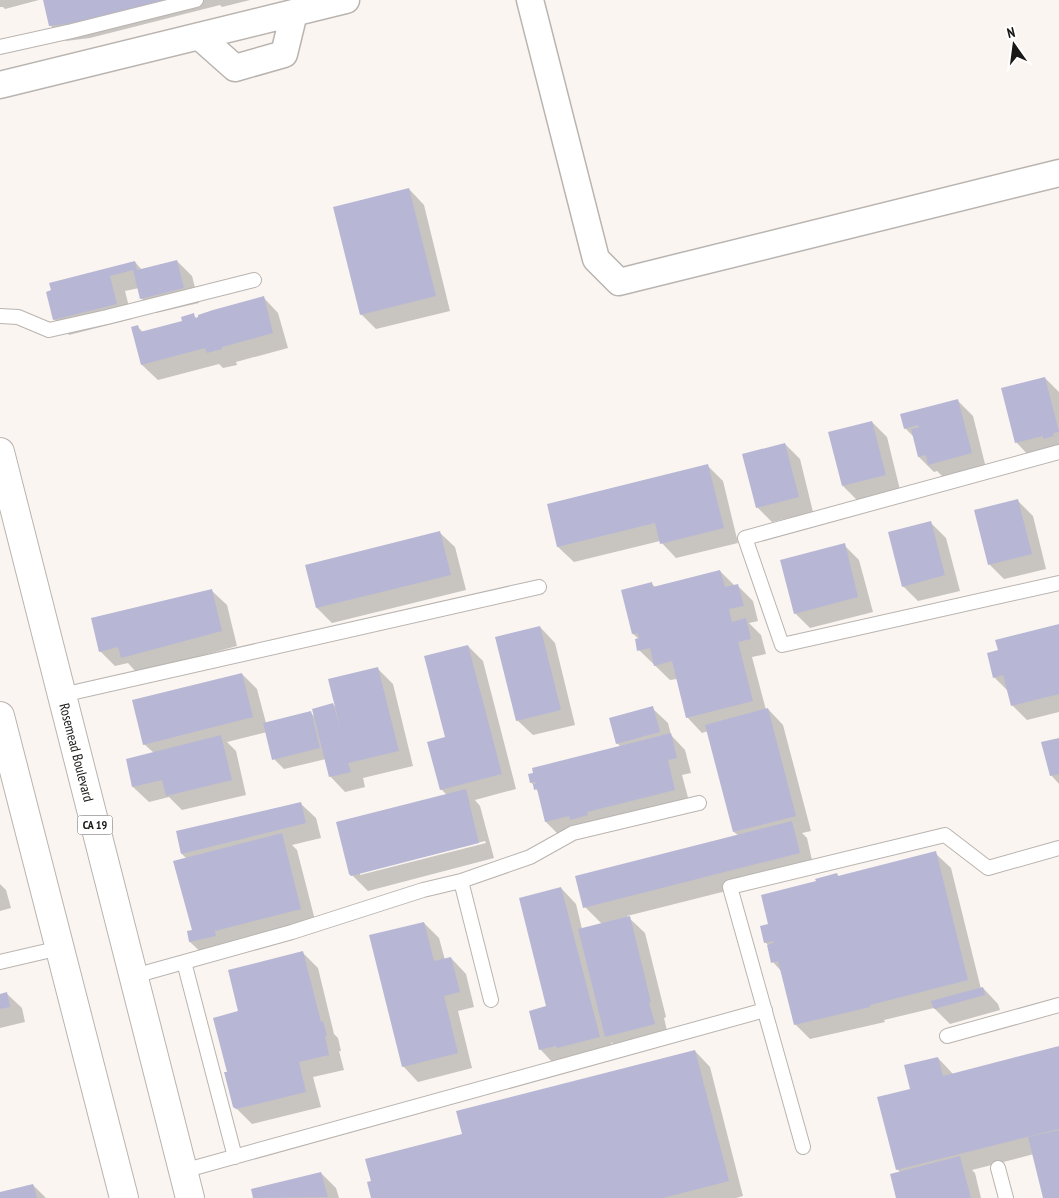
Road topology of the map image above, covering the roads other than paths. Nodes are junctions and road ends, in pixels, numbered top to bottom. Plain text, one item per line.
1 (196, 0) edge
2 (346, 0) edge
3 (530, 0) edge
4 (294, 13) junction
5 (199, 36) junction
6 (0, 47) edge
7 (0, 85) edge
8 (1059, 173) edge
9 (254, 280) dead end
10 (0, 316) edge
11 (0, 452) edge
12 (1059, 452) edge
13 (1059, 583) edge
14 (539, 587) dead end
15 (62, 695) junction
16 (0, 716) edge
17 (699, 803) dead end
18 (1059, 848) edge
19 (461, 881) junction
20 (60, 948) junction
21 (0, 962) edge
22 (184, 962) junction
23 (134, 976) junction
24 (491, 1000) dead end
25 (1059, 1005) edge
26 (765, 1010) junction
27 (947, 1036) dead end
28 (803, 1147) dead end
29 (235, 1157) junction
30 (998, 1168) dead end
31 (184, 1170) junction
32 (124, 1198) edge
33 (190, 1198) edge
34 (1006, 1198) edge

1 - 6 lane
2 - 4 street
3 - 8 street
4 - 5 street
4 - 5 street
5 - 7 street
9 - 10 lane
11 - 15 main road, Rosemead Boulevard / CA 19
12 - 13 lane
14 - 15 lane
15 - 23 main road, Rosemead Boulevard / CA 19
16 - 20 main road
17 - 19 lane
18 - 26 lane
19 - 22 lane
19 - 24 lane
20 - 21 lane
20 - 32 main road
22 - 23 lane
22 - 29 lane
23 - 31 main road, Rosemead Boulevard / CA 19
25 - 27 lane
26 - 28 lane
26 - 29 lane
29 - 31 lane
30 - 34 lane
31 - 33 main road, Rosemead Boulevard / CA 19

